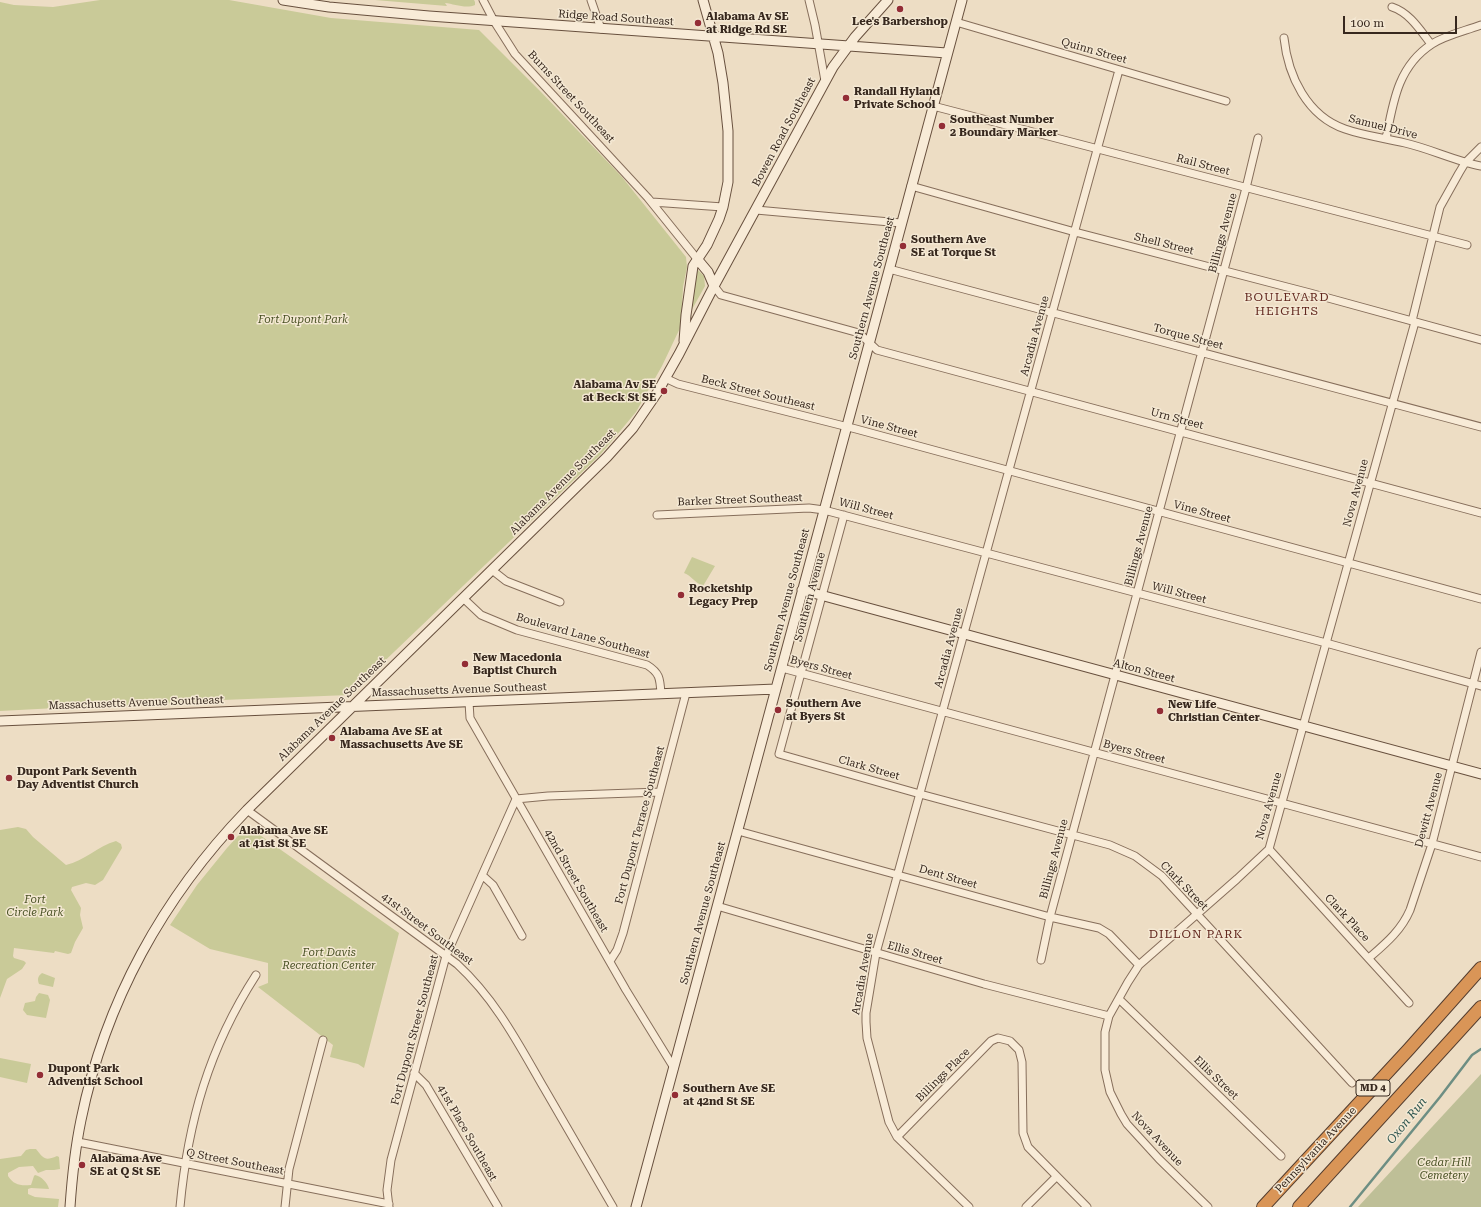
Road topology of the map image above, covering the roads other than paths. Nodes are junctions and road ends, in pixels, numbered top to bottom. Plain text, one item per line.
1 (283, 0) edge
2 (483, 0) edge
3 (591, 0) edge
4 (703, 0) edge
5 (809, 0) edge
6 (888, 0) edge
7 (962, 0) edge
8 (1392, 7) dead end
9 (494, 21) junction
10 (956, 22) junction
11 (1481, 25) edge
12 (601, 29) junction
13 (714, 37) junction
14 (1284, 38) dead end
15 (819, 44) junction
16 (1431, 44) junction
17 (848, 46) junction
18 (947, 53) junction
19 (1119, 70) junction
20 (825, 81) junction
21 (1226, 101) dead end
22 (933, 106) junction
23 (1258, 138) dead end
24 (1386, 139) junction
25 (1481, 147) edge
26 (1098, 149) junction
27 (1466, 163) junction
28 (1481, 166) edge
29 (912, 186) junction
30 (1246, 188) junction
31 (652, 202) junction
32 (723, 207) junction
33 (756, 210) junction
34 (902, 223) junction
35 (1075, 232) junction
36 (1433, 236) junction
37 (1467, 245) dead end
38 (698, 260) junction
39 (889, 269) junction
40 (1224, 271) junction
41 (714, 286) junction
42 (1053, 313) junction
43 (1413, 322) junction
44 (1481, 340) edge
45 (869, 343) junction
46 (684, 344) junction
47 (1202, 352) junction
48 (666, 378) junction
49 (1031, 392) junction
50 (1392, 403) junction
51 (847, 427) junction
52 (1481, 427) edge
53 (1181, 432) junction
54 (1009, 471) junction
55 (1370, 483) junction
56 (824, 510) junction
57 (1159, 512) junction
58 (1481, 513) edge
59 (657, 515) dead end
60 (844, 515) junction
61 (987, 553) junction
62 (1348, 563) junction
63 (492, 570) junction
64 (802, 590) junction
65 (1137, 593) junction
66 (822, 596) junction
67 (463, 598) junction
68 (1481, 599) edge
69 (560, 602) dead end
70 (964, 634) junction
71 (1326, 643) junction
72 (1481, 652) edge
73 (782, 668) junction
74 (801, 674) junction
75 (1115, 676) junction
76 (1473, 684) junction
77 (1481, 686) edge
78 (776, 689) junction
79 (686, 693) junction
80 (661, 694) junction
81 (469, 702) junction
82 (352, 707) junction
83 (943, 712) junction
84 (0, 721) edge
85 (1303, 727) junction
86 (1094, 753) junction
87 (779, 754) joint
88 (1452, 767) junction
89 (1481, 774) edge
90 (660, 792) junction
91 (920, 794) junction
92 (516, 799) junction
93 (1281, 803) junction
94 (247, 810) junction
95 (738, 831) junction
96 (1072, 835) junction
97 (1432, 844) junction
98 (1269, 849) junction
99 (1481, 857) edge
100 (898, 874) junction
101 (482, 876) junction
102 (717, 906) junction
103 (1197, 915) junction
104 (1050, 917) junction
105 (522, 936) dead end
106 (876, 953) junction
107 (446, 956) junction
108 (1369, 958) junction
109 (1041, 960) dead end
110 (610, 961) junction
111 (1139, 965) junction
112 (1481, 968) edge
113 (256, 974) dead end
114 (1119, 999) junction
115 (1409, 1003) dead end
116 (1481, 1007) edge
117 (1109, 1016) junction
118 (323, 1040) dead end
119 (674, 1068) junction
120 (414, 1073) junction
121 (1352, 1083) dead end
122 (897, 1137) junction
123 (78, 1142) junction
124 (1281, 1156) dead end
125 (185, 1163) junction
126 (1056, 1176) junction
127 (287, 1184) junction
128 (389, 1206) edge
129 (70, 1207) edge
130 (180, 1207) edge
131 (285, 1207) edge
132 (498, 1207) edge
133 (613, 1207) edge
134 (636, 1207) edge
135 (969, 1207) edge
136 (1026, 1207) edge
137 (1087, 1207) edge
138 (1208, 1207) edge
139 (1263, 1207) edge
140 (1298, 1207) edge

1 - 9 street, Ridge Road Southeast
2 - 9 street, Burns Street Southeast
3 - 12 street
4 - 13 street
5 - 15 street
6 - 17 street, Bowen Road Southeast
7 - 10 street, Southern Avenue Southeast
8 - 16 street
9 - 12 street, Ridge Road Southeast
9 - 31 street, Burns Street Southeast
10 - 18 street, Southern Avenue Southeast
10 - 19 street, Quinn Street
11 - 16 street
12 - 13 street, Ridge Road Southeast
13 - 15 street, Ridge Road Southeast
13 - 32 street
14 - 24 street, Samuel Drive
15 - 17 street, Ridge Road Southeast
15 - 20 street
16 - 24 street
17 - 18 street, Ridge Road Southeast
17 - 20 street, Bowen Road Southeast
18 - 22 street, Southern Avenue Southeast
19 - 21 street, Quinn Street
19 - 26 street, Arcadia Avenue
20 - 33 street, Bowen Road Southeast
22 - 26 street, Rail Street
22 - 29 street, Southern Avenue Southeast
23 - 30 street, Billings Avenue
24 - 27 street, Samuel Drive
25 - 27 street, Nova Avenue
26 - 30 street, Rail Street
26 - 35 street, Arcadia Avenue
27 - 28 street, Samuel Drive
27 - 36 street, Nova Avenue
29 - 34 street, Southern Avenue Southeast
29 - 35 street, Shell Street
30 - 36 street, Rail Street
30 - 40 street, Billings Avenue
31 - 32 street
31 - 38 street, Burns Street Southeast
32 - 38 street
33 - 34 street
33 - 41 street, Bowen Road Southeast
34 - 39 street, Southern Avenue Southeast
35 - 40 street, Shell Street
35 - 42 street, Arcadia Avenue
36 - 37 street, Rail Street
36 - 43 street, Nova Avenue
38 - 41 street, Burns Street Southeast
38 - 46 street
39 - 42 street, Torque Street
39 - 45 street, Southern Avenue Southeast
40 - 43 street, Shell Street
40 - 47 street, Billings Avenue
41 - 45 street, Urn Street
41 - 46 street, Alabama Avenue Southeast
42 - 47 street, Torque Street
42 - 49 street, Arcadia Avenue
43 - 44 street, Shell Street
43 - 50 street, Nova Avenue
45 - 49 street, Urn Street
45 - 51 street, Southern Avenue Southeast
46 - 48 street, Alabama Avenue Southeast
47 - 50 street, Torque Street
47 - 53 street, Billings Avenue
48 - 51 street, Beck Street Southeast
48 - 63 street, Alabama Avenue Southeast
49 - 53 street, Urn Street
49 - 54 street, Arcadia Avenue
50 - 52 street, Torque Street
50 - 55 street, Nova Avenue
51 - 54 street, Vine Street
51 - 56 street, Southern Avenue Southeast
53 - 55 street, Urn Street
53 - 57 street, Billings Avenue
54 - 57 street, Vine Street
54 - 61 street, Arcadia Avenue
55 - 58 street, Urn Street
55 - 62 street, Nova Avenue
56 - 59 street, Barker Street Southeast
56 - 60 street, Will Street
56 - 64 street, Southern Avenue Southeast
57 - 62 street, Vine Street
57 - 65 street, Billings Avenue
60 - 61 street, Will Street
60 - 66 street, Southern Avenue
61 - 65 street, Will Street
61 - 70 street, Arcadia Avenue
62 - 68 street, Vine Street
62 - 71 street, Nova Avenue
63 - 67 street, Alabama Avenue Southeast
63 - 69 street
64 - 66 street, Alton Street
64 - 73 street, Southern Avenue Southeast
65 - 71 street, Will Street
65 - 75 street, Billings Avenue
66 - 70 street, Alton Street
66 - 74 street, Southern Avenue
67 - 80 street, Boulevard Lane Southeast
67 - 82 street, Alabama Avenue Southeast
70 - 75 street, Alton Street
70 - 83 street, Arcadia Avenue
71 - 76 street, Will Street
71 - 85 street, Nova Avenue
72 - 76 street, Dewitt Avenue
73 - 74 street, Byers Street
73 - 78 street, Southern Avenue Southeast
74 - 83 street, Byers Street
74 - 87 street, Southern Avenue
75 - 85 street, Alton Street
75 - 86 street, Billings Avenue
76 - 77 street, Will Street
76 - 88 street, Dewitt Avenue
78 - 79 street, Massachusetts Avenue Southeast
78 - 95 street, Southern Avenue Southeast
79 - 80 street, Massachusetts Avenue Southeast
79 - 90 street, Fort Dupont Terrace Southeast
80 - 81 street, Massachusetts Avenue Southeast
81 - 82 street, Massachusetts Avenue Southeast
81 - 92 street, 42nd Street Southeast
82 - 84 street, Massachusetts Avenue Southeast
82 - 94 street, Alabama Avenue Southeast
83 - 86 street, Byers Street
83 - 91 street, Arcadia Avenue
85 - 88 street, Alton Street
85 - 93 street, Nova Avenue
86 - 93 street, Byers Street
86 - 96 street, Billings Avenue
87 - 91 street, Clark Street
88 - 89 street, Alton Street
88 - 97 street, Dewitt Avenue
90 - 92 street
90 - 110 street, Fort Dupont Terrace Southeast
91 - 96 street, Clark Street
91 - 100 street, Arcadia Avenue
92 - 101 street, Fort Dupont Street Southeast
92 - 110 street, 42nd Street Southeast
93 - 97 street, Byers Street
93 - 98 street, Nova Avenue
94 - 107 street, 41st Street Southeast
94 - 123 street, Alabama Avenue Southeast
95 - 100 street, Dent Street
95 - 102 street, Southern Avenue Southeast
96 - 103 street, Clark Street
96 - 104 street, Billings Avenue
97 - 99 street, Byers Street
97 - 108 street, Dewitt Avenue
98 - 103 street, Nova Avenue
98 - 108 street, Clark Place
100 - 104 street, Dent Street
100 - 106 street, Arcadia Avenue
101 - 105 street
101 - 107 street, Fort Dupont Street Southeast
102 - 106 street, Ellis Street
102 - 119 street, Southern Avenue Southeast
103 - 111 street, Nova Avenue
103 - 121 street, Clark Street
104 - 109 street, Billings Avenue
104 - 111 street, Dent Street
106 - 117 street, Ellis Street
106 - 122 street, Arcadia Avenue
107 - 120 street, Fort Dupont Street Southeast
107 - 133 street, 41st Street Southeast
108 - 115 street, Clark Place
110 - 119 street, 42nd Street Southeast
111 - 114 street, Nova Avenue
112 - 139 highway, Pennsylvania Avenue / MD 4
113 - 125 street
114 - 117 street, Nova Avenue
114 - 124 street, Ellis Street
116 - 140 highway, MD 4
117 - 138 street, Nova Avenue
118 - 127 street
119 - 134 street, Southern Avenue Southeast
120 - 128 street, Fort Dupont Street Southeast
120 - 132 street, 41st Place Southeast
122 - 126 street, Billings Place
122 - 135 street, Arcadia Avenue
123 - 125 street, Q Street Southeast
123 - 129 street, Alabama Avenue Southeast
125 - 127 street, Q Street Southeast
125 - 130 street
126 - 136 street
126 - 137 street
127 - 128 street, Q Street Southeast
127 - 131 street

